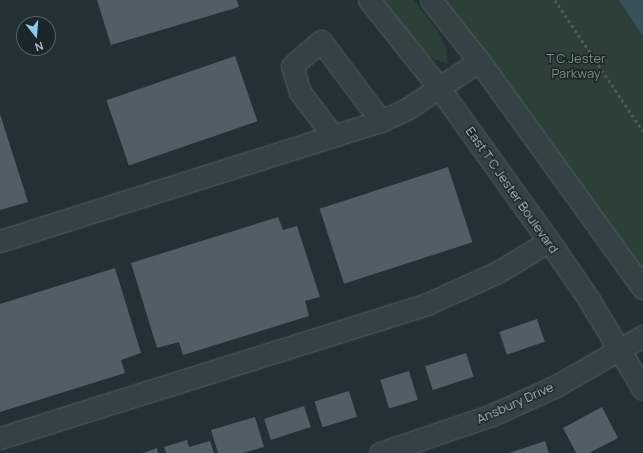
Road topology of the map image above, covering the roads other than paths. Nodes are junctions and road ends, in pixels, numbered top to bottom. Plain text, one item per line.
1 (369, 0) edge
2 (431, 0) edge
3 (479, 61) junction
4 (440, 89) junction
5 (381, 121) junction
6 (333, 136) junction
7 (0, 241) edge
8 (549, 241) junction
9 (643, 288) edge
10 (643, 336) edge
11 (619, 349) junction
12 (643, 390) edge
13 (0, 438) edge
14 (380, 453) edge

1 - 4 street, East T C Jester Boulevard
2 - 3 street
3 - 4 street
3 - 9 street
4 - 5 street
4 - 8 street, East T C Jester Boulevard
5 - 6 street
5 - 6 street
6 - 7 street
8 - 11 street, East T C Jester Boulevard
8 - 13 street
10 - 11 street, Ansbury Drive
11 - 12 street, East T C Jester Boulevard
11 - 14 street, Ansbury Drive

